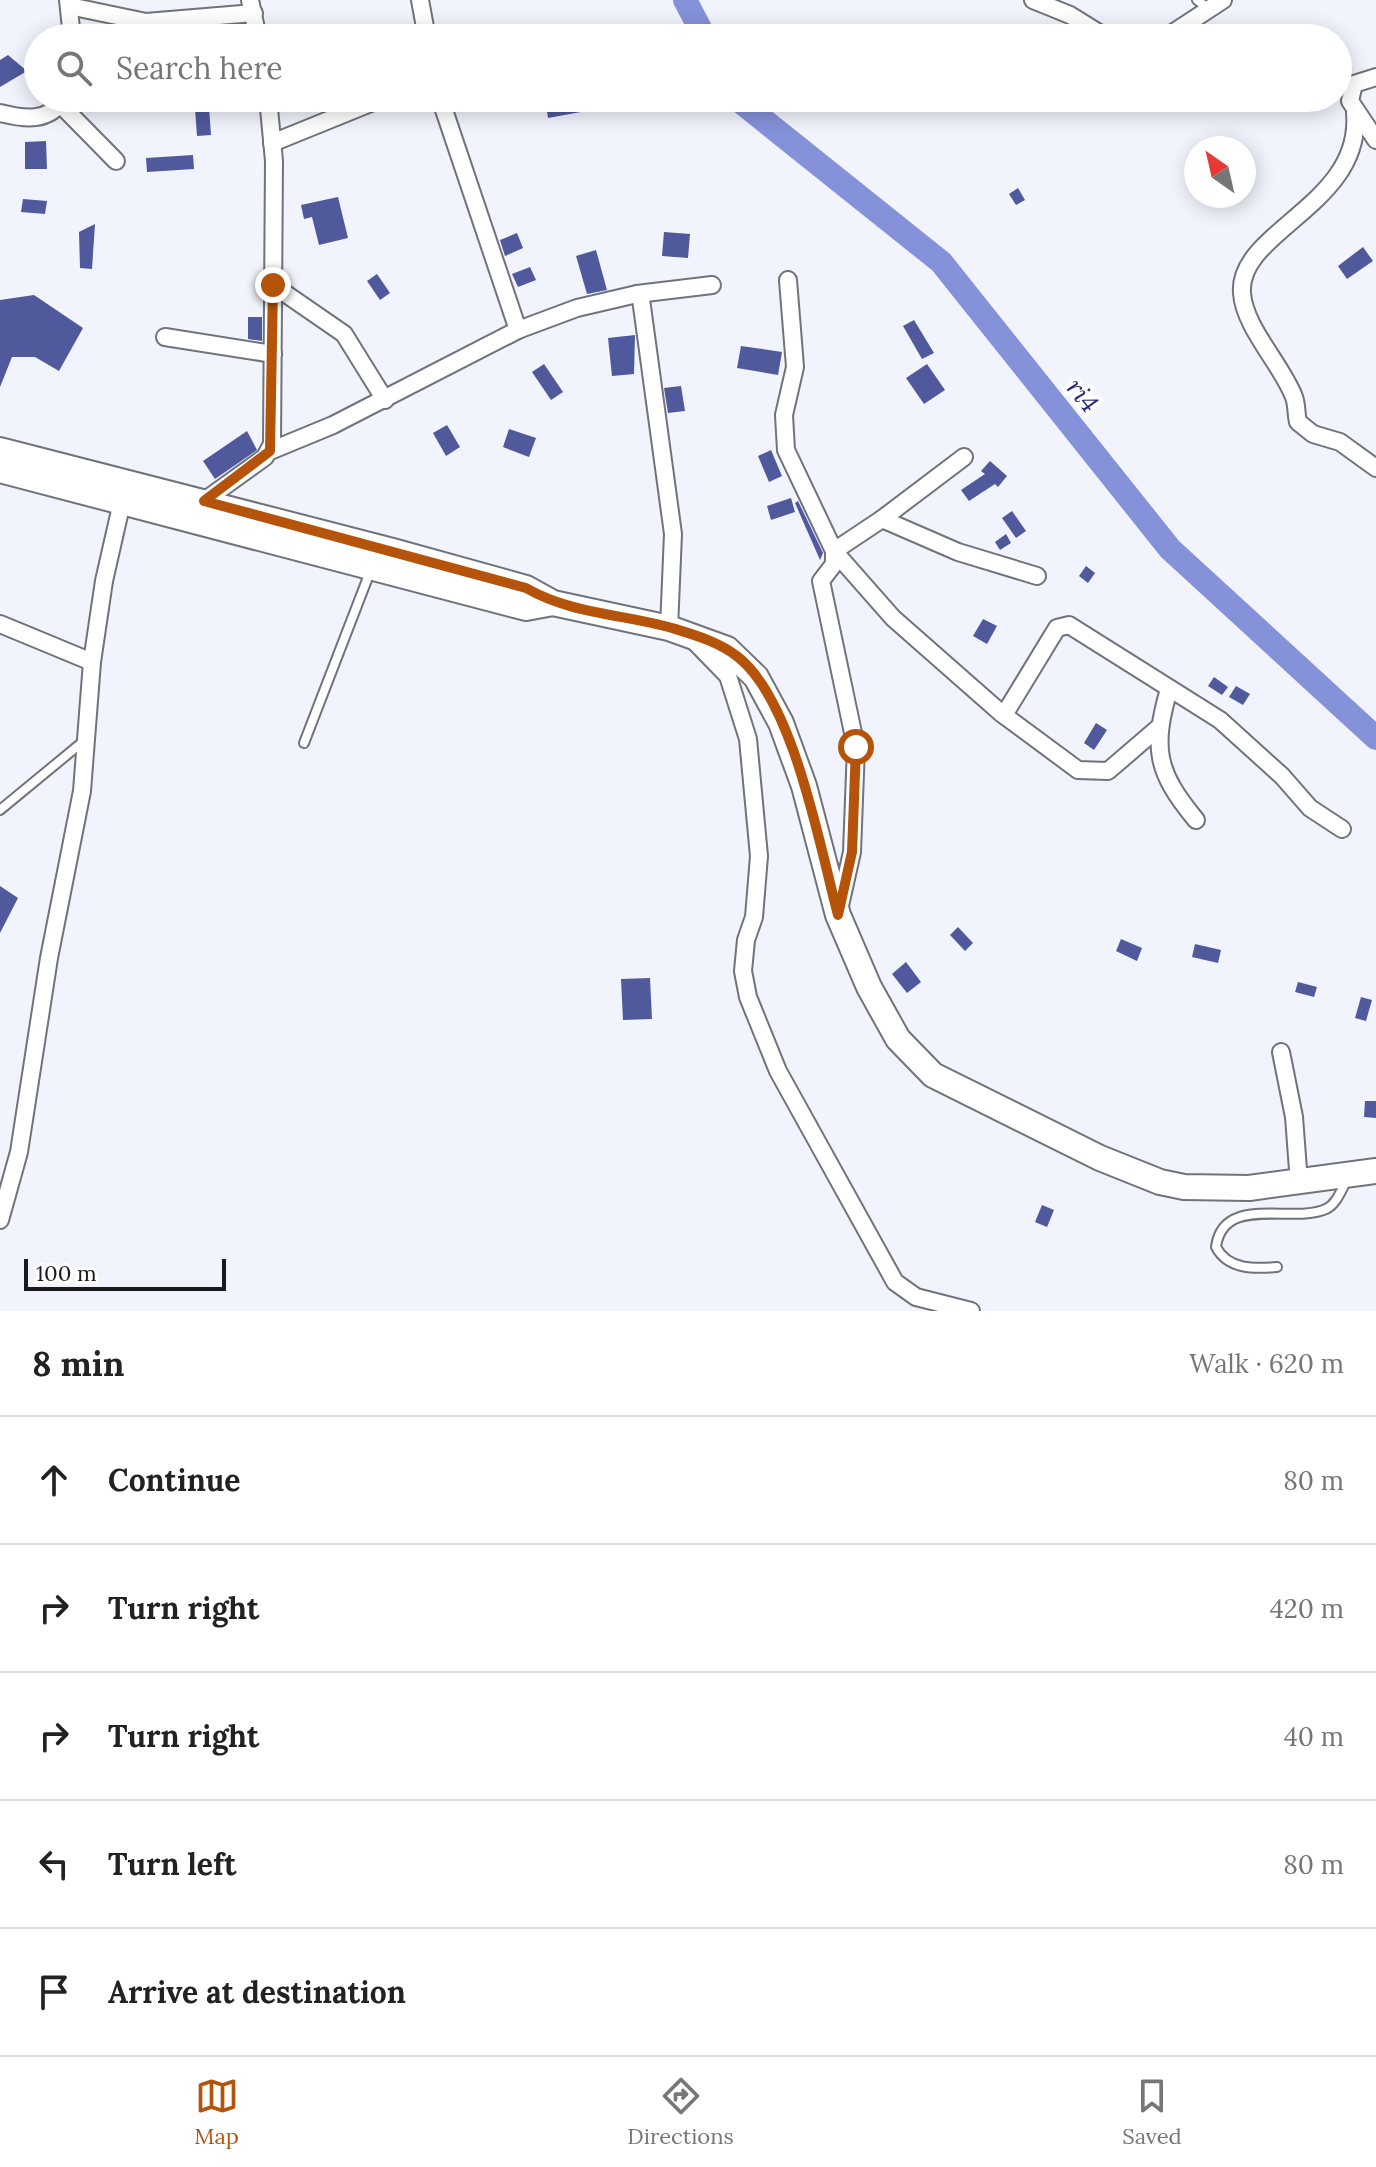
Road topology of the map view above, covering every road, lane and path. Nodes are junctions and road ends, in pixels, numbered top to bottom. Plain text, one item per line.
1 (420, 0) edge
2 (1033, 0) edge
3 (68, 3) edge
4 (1209, 3) edge
5 (252, 7) edge
6 (70, 24) edge
7 (424, 24) edge
8 (1084, 24) edge
9 (1183, 24) edge
10 (1376, 77) edge
11 (1352, 89) edge
12 (1352, 100) edge
13 (46, 112) edge
14 (72, 112) edge
15 (269, 112) edge
16 (348, 112) edge
17 (445, 112) edge
18 (0, 113) edge
19 (1355, 113) junction
20 (1376, 140) edge
21 (272, 143) junction
22 (116, 161) dead end
23 (788, 280) dead end
24 (273, 285) junction
25 (712, 285) dead end
26 (637, 294) junction
27 (518, 330) junction
28 (165, 337) dead end
29 (273, 354) junction
30 (385, 400) junction
31 (0, 450) edge
32 (270, 451) junction
33 (964, 457) dead end
34 (1376, 468) edge
35 (0, 470) edge
36 (124, 491) junction
37 (204, 501) junction
38 (882, 519) junction
39 (834, 551) junction
40 (372, 566) junction
41 (1037, 576) dead end
42 (553, 603) junction
43 (0, 624) edge
44 (677, 630) junction
45 (92, 662) junction
46 (1169, 689) junction
47 (1004, 715) junction
48 (1158, 728) junction
49 (86, 740) junction
50 (304, 743) dead end
51 (0, 810) edge
52 (1196, 820) dead end
53 (1342, 829) dead end
54 (838, 915) junction
55 (1281, 1052) dead end
56 (1376, 1171) edge
57 (1349, 1175) junction
58 (1299, 1183) junction
59 (0, 1220) edge
60 (1277, 1267) dead end
61 (971, 1311) edge

1 - 7 street
2 - 8 street
3 - 5 street
3 - 6 street
4 - 9 street
10 - 11 street
12 - 19 street
13 - 18 street
14 - 22 street
15 - 21 street
16 - 21 street
17 - 27 street
19 - 20 street
19 - 34 street
21 - 24 street
23 - 39 street
24 - 29 street
24 - 30 street
25 - 26 street
26 - 27 street
26 - 44 street
27 - 30 street
28 - 29 street
29 - 32 street
30 - 32 street
31 - 36 main road
32 - 37 street
33 - 38 street
35 - 36 main road
36 - 37 main road
36 - 40 main road
36 - 45 street
37 - 42 main road
38 - 39 street
38 - 41 street
39 - 47 street
39 - 54 street
40 - 42 main road
40 - 50 lane
42 - 44 main road
43 - 45 street
44 - 54 main road
44 - 61 street
45 - 49 street
46 - 47 street
46 - 48 street
46 - 53 street
47 - 48 street
48 - 52 street
49 - 51 lane
49 - 59 street
54 - 58 main road
55 - 58 street
56 - 57 main road
57 - 58 main road
57 - 60 lane

